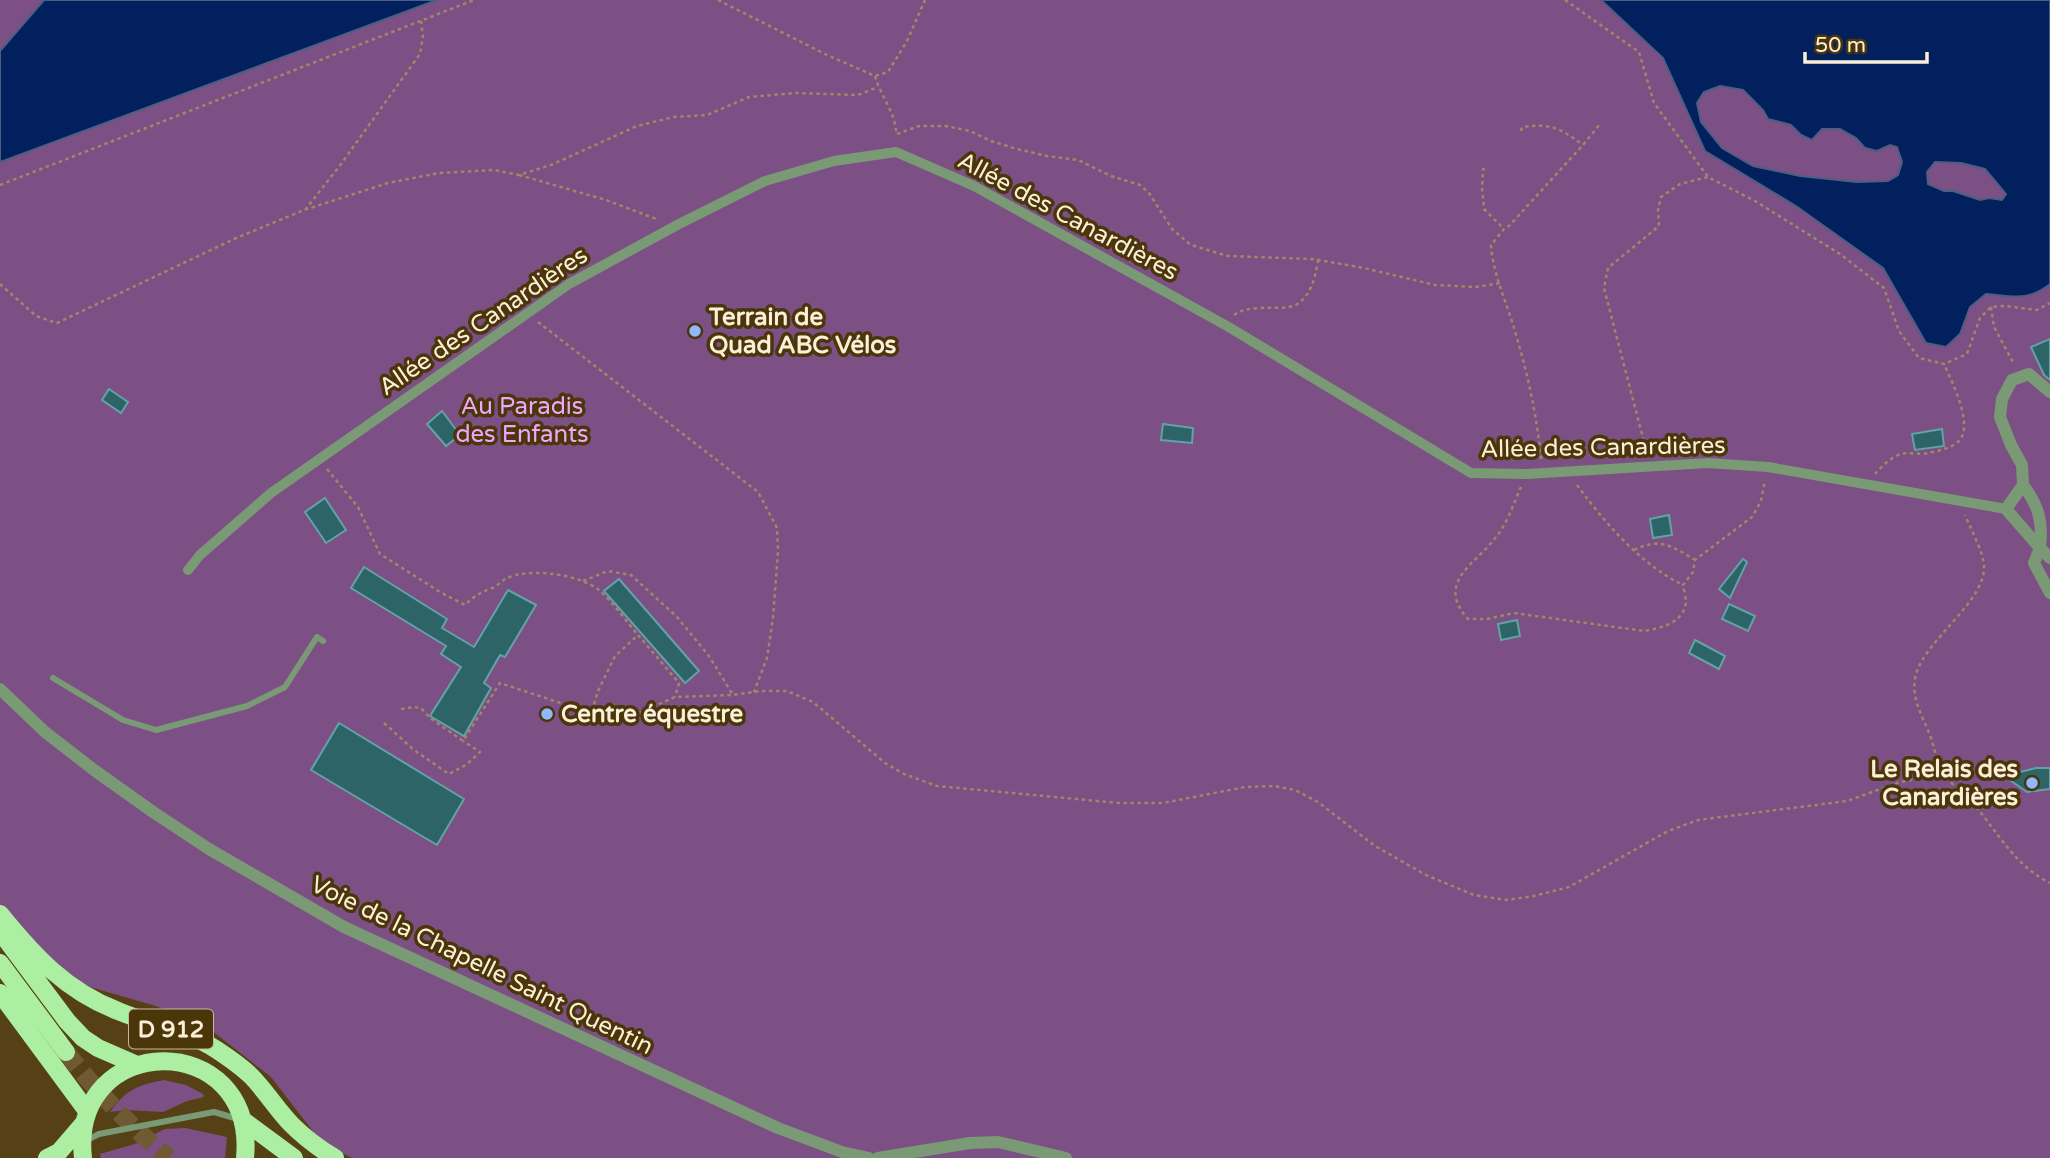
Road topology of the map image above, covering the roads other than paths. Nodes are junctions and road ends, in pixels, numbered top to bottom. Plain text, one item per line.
1 (2050, 392) edge
2 (2023, 485) junction
3 (2006, 509) junction
4 (2040, 548) junction
5 (2050, 558) edge
6 (188, 570) dead end
7 (2050, 593) edge
8 (323, 641) dead end
9 (53, 678) dead end
10 (0, 689) edge
11 (0, 914) edge
12 (0, 931) edge
13 (0, 962) edge
14 (0, 993) edge
15 (66, 1052) tunnel mouth
16 (137, 1065) junction
17 (243, 1121) junction
18 (83, 1134) edge
19 (53, 1155) edge
20 (245, 1158) edge
21 (294, 1158) edge
22 (335, 1158) edge
23 (870, 1158) edge
24 (878, 1158) edge
25 (1066, 1158) edge

1 - 2 street
2 - 3 street
2 - 4 street
3 - 4 street
3 - 6 street, Allée des Canardières
4 - 5 street
4 - 7 street
8 - 9 lane
10 - 23 street, Voie de la Chapelle Saint Quentin
11 - 22 main road, D 912
12 - 16 main road
13 - 15 main road
14 - 18 main road
16 - 17 main road
16 - 18 main road
17 - 18 lane
17 - 20 main road
17 - 21 main road
18 - 19 main road
24 - 25 street

